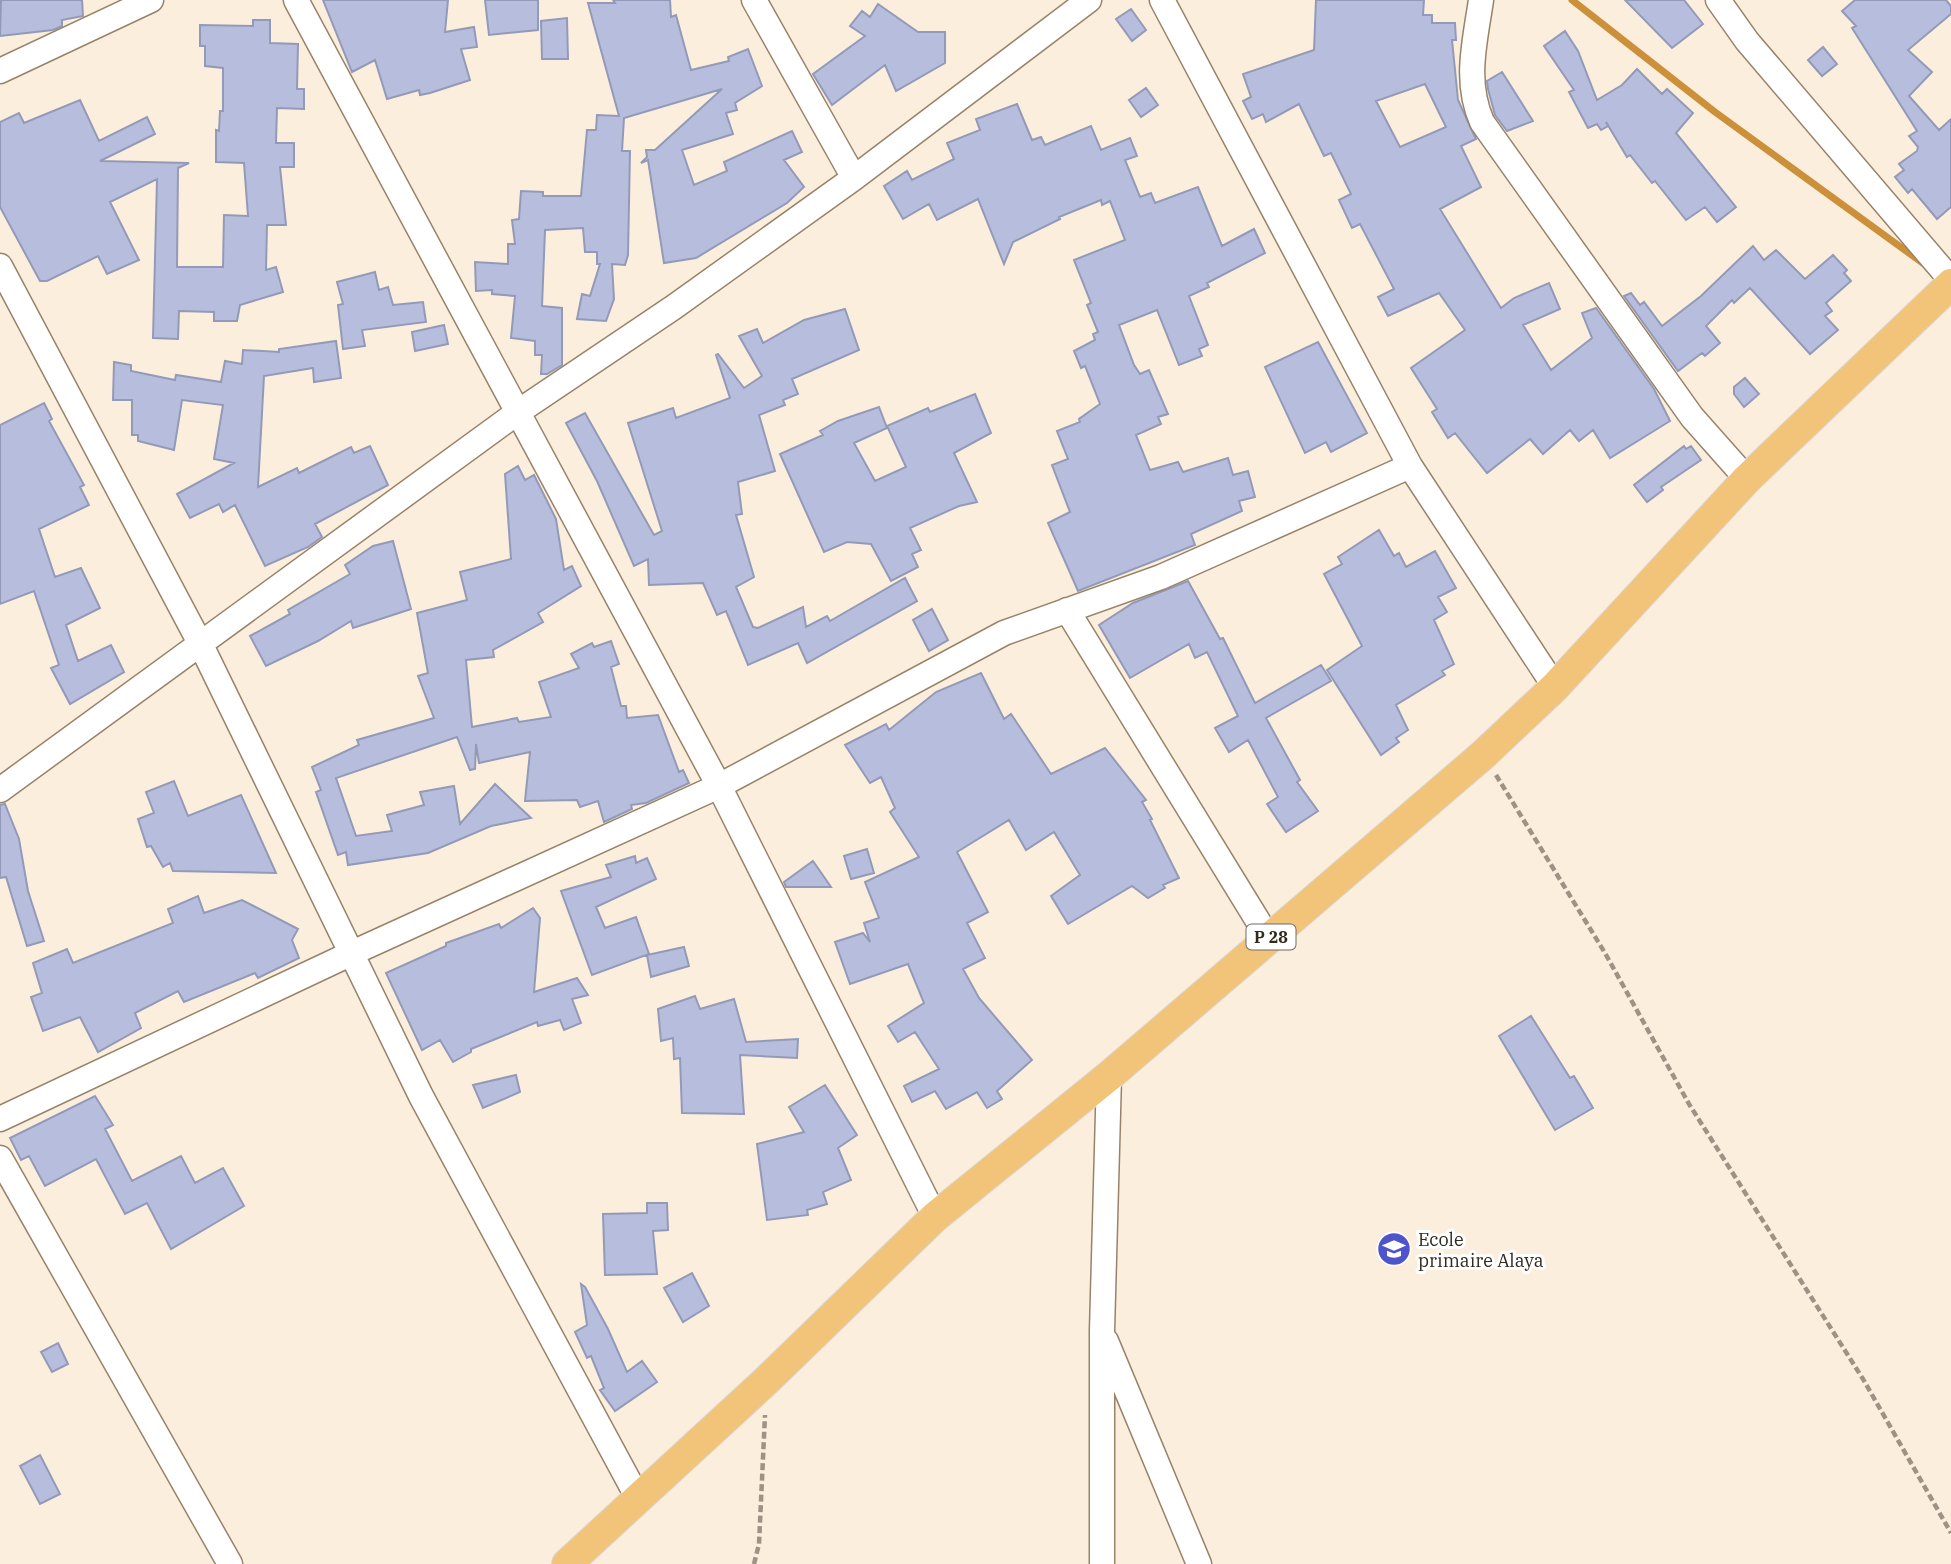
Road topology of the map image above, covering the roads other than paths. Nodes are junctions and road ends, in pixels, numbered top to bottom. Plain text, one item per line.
1 (151, 0) edge
2 (296, 0) edge
3 (754, 0) edge
4 (1089, 0) edge
5 (1162, 0) edge
6 (1481, 0) edge
7 (1718, 0) edge
8 (0, 71) edge
9 (854, 178) junction
10 (0, 266) edge
11 (1951, 282) edge
12 (518, 412) junction
13 (1410, 466) junction
14 (1746, 479) junction
15 (1068, 610) junction
16 (201, 645) junction
17 (1555, 687) junction
18 (719, 786) junction
19 (0, 790) edge
20 (1269, 939) junction
21 (350, 954) junction
22 (1109, 1076) junction
23 (0, 1119) edge
24 (0, 1158) edge
25 (935, 1217) junction
26 (1102, 1331) junction
27 (638, 1498) junction
28 (230, 1564) edge
29 (568, 1564) edge
30 (1102, 1564) edge
31 (1199, 1564) edge

1 - 8 street
2 - 12 street
3 - 9 street
4 - 9 street
5 - 13 street
6 - 14 street
7 - 11 street
9 - 12 street
10 - 16 street
11 - 14 main road, P 28
12 - 16 street
12 - 18 street
13 - 15 street
13 - 17 street
14 - 17 main road, P 28
15 - 18 street
15 - 20 street
16 - 19 street
16 - 21 street
17 - 20 main road, P 28
18 - 21 street
18 - 25 street
20 - 22 main road, P 28
21 - 23 street
21 - 27 street
22 - 25 main road, P 28
22 - 26 street
24 - 28 street
25 - 27 main road, P 28
26 - 30 street
26 - 31 street
27 - 29 main road, P 28

